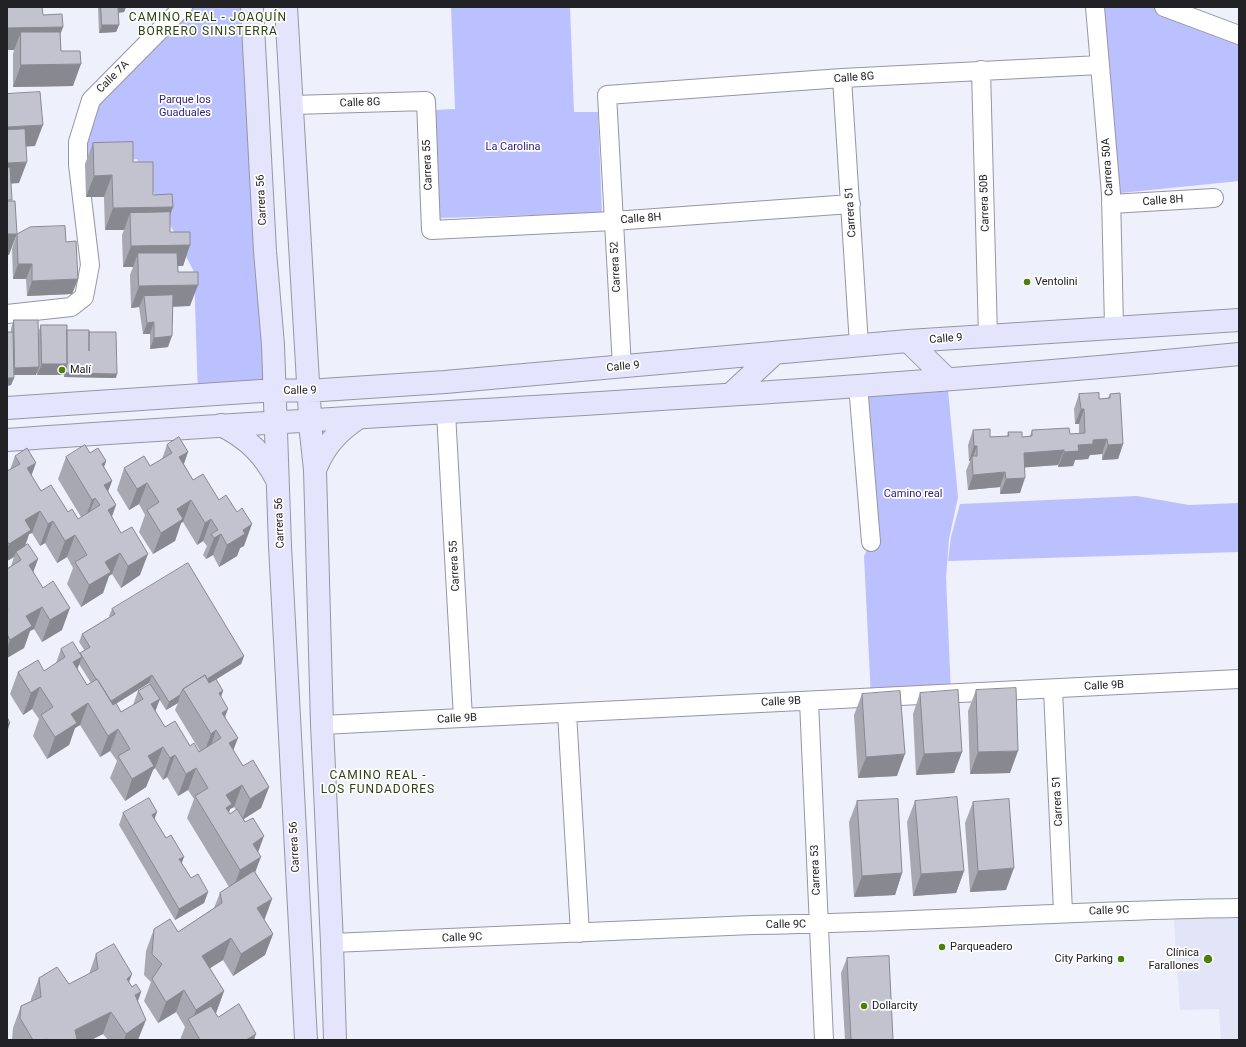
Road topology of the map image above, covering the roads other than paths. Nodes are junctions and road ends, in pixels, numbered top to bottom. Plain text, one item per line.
1 (183, 7) edge
2 (252, 7) edge
3 (286, 7) edge
4 (1095, 7) edge
5 (1164, 7) edge
6 (1239, 36) edge
7 (1100, 65) junction
8 (981, 70) junction
9 (842, 78) junction
10 (607, 95) joint
11 (426, 101) joint
12 (293, 105) junction
13 (1214, 198) dead end
14 (851, 204) junction
15 (1111, 204) junction
16 (613, 221) junction
17 (430, 230) joint
18 (7, 314) edge
19 (1239, 320) edge
20 (1114, 327) junction
21 (988, 336) junction
22 (908, 341) junction
23 (859, 345) junction
24 (774, 354) junction
25 (1239, 354) edge
26 (1209, 357) junction
27 (622, 367) junction
28 (1239, 367) edge
29 (948, 379) junction
30 (858, 385) junction
31 (309, 390) junction
32 (276, 391) junction
33 (732, 393) junction
34 (7, 408) edge
35 (446, 413) junction
36 (358, 418) junction
37 (310, 421) junction
38 (276, 423) junction
39 (220, 425) junction
40 (7, 440) edge
41 (315, 470) junction
42 (279, 483) junction
43 (871, 542) dead end
44 (1239, 679) edge
45 (1053, 689) junction
46 (809, 701) junction
47 (567, 713) junction
48 (463, 718) junction
49 (322, 725) junction
50 (1239, 908) edge
51 (1063, 912) junction
52 (818, 924) junction
53 (580, 933) junction
54 (332, 943) junction
55 (302, 972) junction
56 (335, 1034) edge
57 (291, 1040) edge
58 (306, 1040) edge
59 (824, 1040) edge

1 - 18 street, Calle 7A
2 - 32 main road, Carrera 56
3 - 12 main road
4 - 7 street, Carrera 50A
5 - 6 street
7 - 8 street, Calle 8G
7 - 15 street, Carrera 50A
8 - 9 street, Calle 8G
8 - 21 street, Carrera 50B
9 - 10 street, Calle 8G
9 - 14 street, Carrera 51
10 - 16 street, Carrera 52
11 - 12 street, Calle 8G
11 - 17 street, Carrera 55
12 - 31 main road
13 - 15 street, Calle 8H
14 - 16 street, Calle 8H
14 - 23 street, Carrera 51
15 - 20 street, Carrera 50A
16 - 17 street, Calle 8H
16 - 27 street, Carrera 52
19 - 20 main road, Calle 9
20 - 21 main road, Calle 9
21 - 22 main road, Calle 9
22 - 23 main road, Calle 9
22 - 29 main road
23 - 24 main road, Calle 9
24 - 27 main road, Calle 9
24 - 33 main road
25 - 26 main road
26 - 28 main road
26 - 29 main road
27 - 31 main road, Calle 9
29 - 30 main road
30 - 33 main road
30 - 43 street
31 - 32 main road, Calle 9
31 - 37 main road
32 - 34 main road, Calle 9
32 - 38 main road, Carrera 56
33 - 35 main road
35 - 36 main road
35 - 48 street, Carrera 55
36 - 37 main road
36 - 41 main road
37 - 38 main road
37 - 41 main road
38 - 39 main road
38 - 42 main road, Carrera 56
39 - 40 main road
39 - 42 main road
41 - 49 main road
42 - 55 main road, Carrera 56
44 - 45 street, Calle 9B
45 - 46 street, Calle 9B
45 - 51 street, Carrera 51
46 - 47 street, Calle 9B
46 - 52 street, Carrera 53
47 - 48 street, Calle 9B
47 - 53 street
48 - 49 street, Calle 9B
49 - 54 main road
50 - 51 street, Calle 9C
51 - 52 street, Calle 9C
52 - 53 street, Calle 9C
52 - 59 street, Carrera 53
53 - 54 street, Calle 9C
54 - 56 main road
55 - 57 main road
55 - 58 main road, Carrera 56

